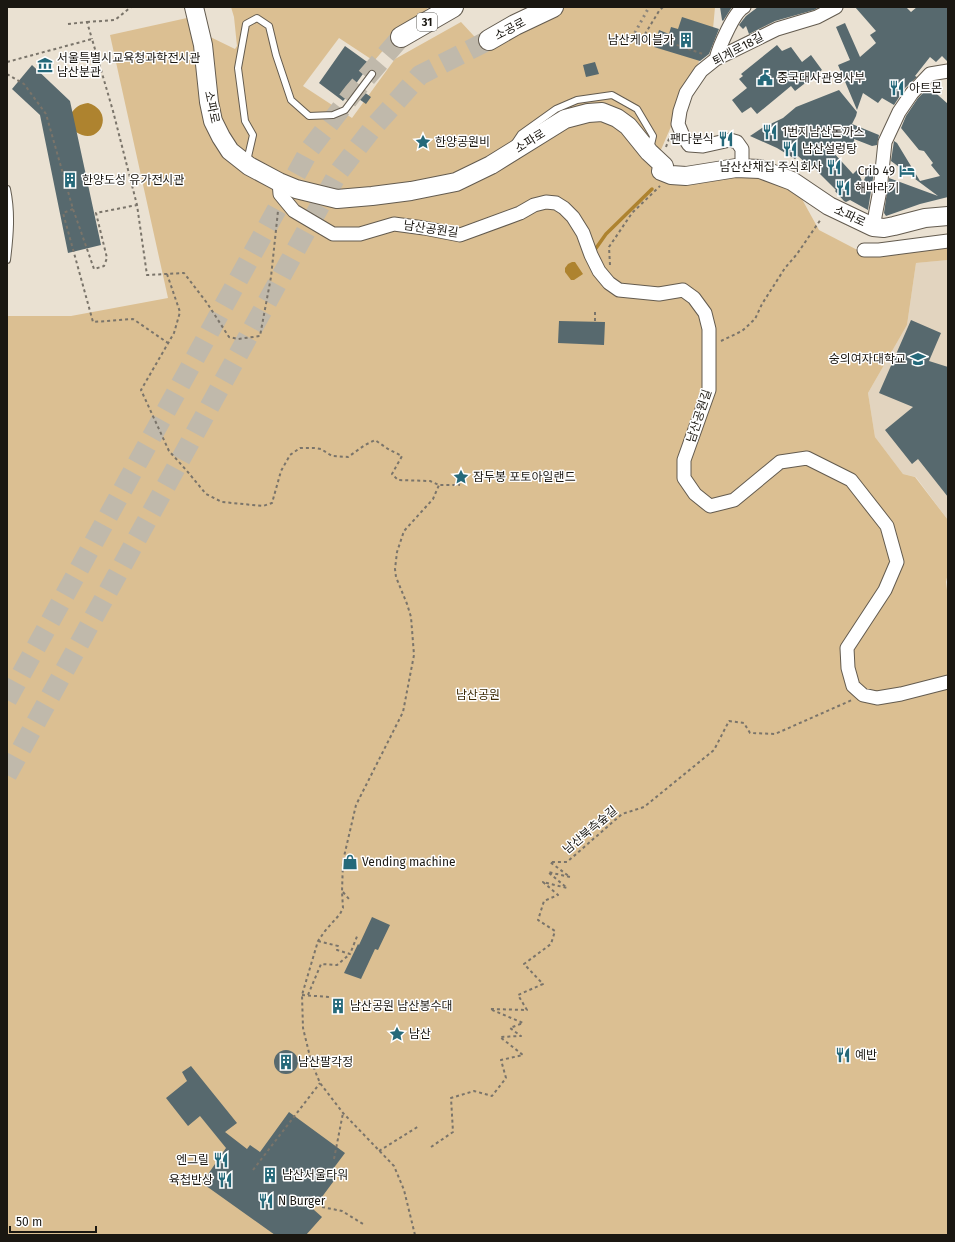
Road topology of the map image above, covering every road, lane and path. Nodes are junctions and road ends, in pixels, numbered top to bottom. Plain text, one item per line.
1 (133, 7) edge
2 (194, 7) edge
3 (453, 7) edge
4 (553, 7) edge
5 (663, 7) edge
6 (836, 7) edge
7 (741, 8) edge
8 (87, 22) junction
9 (68, 24) dead end
10 (401, 37) tunnel mouth
11 (92, 40) junction
12 (489, 40) tunnel mouth
13 (716, 59) junction
14 (7, 62) edge
15 (948, 72) edge
16 (7, 74) edge
17 (372, 74) dead end
18 (678, 124) junction
19 (246, 164) junction
20 (742, 168) junction
21 (668, 170) junction
22 (279, 188) junction
23 (7, 189) edge
24 (137, 205) junction
25 (830, 206) junction
26 (73, 209) junction
27 (948, 216) edge
28 (873, 227) junction
29 (948, 241) edge
30 (864, 250) dead end
31 (7, 260) edge
32 (610, 267) dead end
33 (167, 273) junction
34 (595, 312) dead end
35 (595, 322) dead end
36 (168, 343) junction
37 (709, 346) junction
38 (460, 478) dead end
39 (439, 485) junction
40 (948, 682) edge
41 (863, 695) junction
42 (342, 892) junction
43 (349, 899) dead end
44 (358, 934) dead end
45 (318, 941) junction
46 (350, 954) junction
47 (302, 995) junction
48 (308, 995) junction
49 (329, 997) dead end
50 (320, 1083) junction
51 (343, 1113) junction
52 (419, 1126) dead end
53 (431, 1147) dead end
54 (379, 1151) junction
55 (334, 1159) dead end
56 (253, 1170) dead end
57 (322, 1207) dead end
58 (363, 1224) dead end
59 (415, 1235) edge

1 - 8 path
2 - 19 street, 소파로
3 - 10 main road, 31
4 - 12 main road, 소공로
5 - 13 path
6 - 13 street, 퇴계로18길
7 - 13 street
8 - 9 path
8 - 11 path
11 - 14 path
11 - 24 path
13 - 18 street, 퇴계로18길
15 - 28 street
16 - 26 path
17 - 19 lane
18 - 20 street
18 - 21 path
19 - 22 street, 소파로
20 - 21 street, 소파로
20 - 25 street, 소파로
21 - 22 street, 소파로
21 - 32 path
22 - 33 path
22 - 37 street, 남산공원길
23 - 31 lane
24 - 26 path
24 - 33 path
25 - 28 street, 소파로
25 - 37 path
26 - 36 path
27 - 28 street, 소파로
29 - 30 street
33 - 36 path
34 - 35 path
36 - 39 path
37 - 41 street, 남산공원길
38 - 39 path
39 - 42 path
40 - 41 street
41 - 53 path, 남산북측숲길
42 - 43 path
42 - 45 path
44 - 46 path
45 - 46 path
45 - 47 path
46 - 48 path
47 - 48 path
47 - 50 path
48 - 49 path
50 - 51 path
50 - 56 path
51 - 54 path
51 - 55 path
52 - 54 path
54 - 59 path
57 - 58 path

